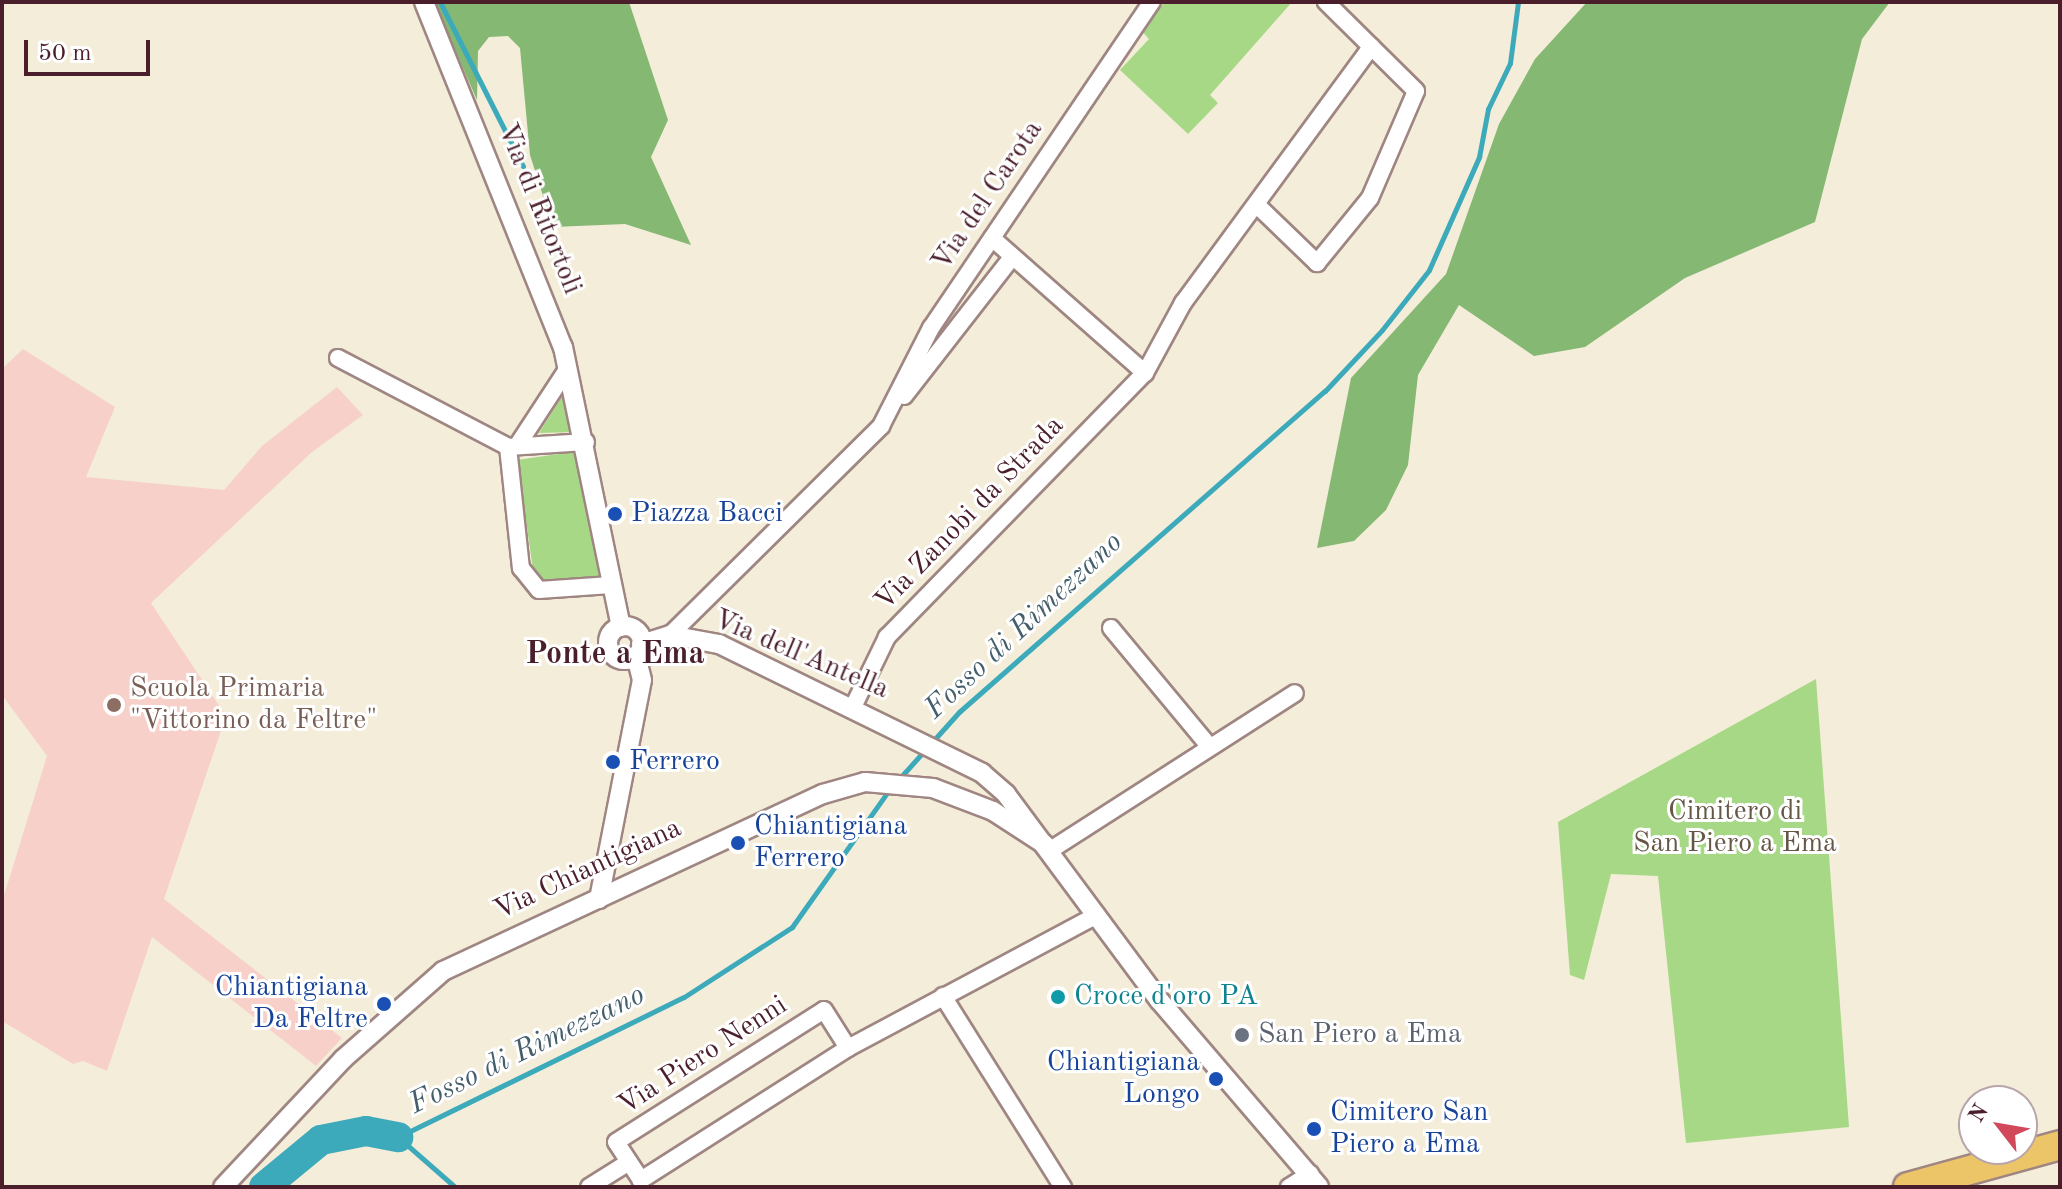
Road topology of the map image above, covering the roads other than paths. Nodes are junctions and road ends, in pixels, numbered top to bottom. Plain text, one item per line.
1 (424, 2) edge
2 (1152, 2) edge
3 (1326, 2) edge
4 (1371, 47) junction
5 (1259, 207) junction
6 (992, 238) junction
7 (1010, 260) junction
8 (338, 358) dead end
9 (568, 368) junction
10 (1145, 373) junction
11 (881, 426) junction
12 (586, 442) junction
13 (513, 446) junction
14 (611, 585) junction
15 (621, 627) junction
16 (1111, 628) dead end
17 (670, 635) junction
18 (639, 650) junction
19 (1295, 693) dead end
20 (853, 707) junction
21 (930, 742) joint
22 (1209, 746) junction
23 (1047, 848) junction
24 (599, 899) junction
25 (1097, 915) junction
26 (943, 996) junction
27 (848, 1048) junction
28 (2060, 1145) edge
29 (629, 1162) junction
30 (1315, 1181) edge
31 (223, 1187) edge
32 (589, 1187) edge
33 (1063, 1187) edge
34 (1289, 1187) edge
35 (1908, 1187) edge

1 - 9 street, Via di Ritortoli
2 - 6 street, Via del Carota
3 - 4 street
4 - 5 street, Via Zanobi da Strada
4 - 5 street
5 - 10 street, Via Zanobi da Strada
6 - 7 street
6 - 11 street, Via del Carota
7 - 10 street
7 - 11 street, Via del Carota
8 - 13 street
9 - 12 street, Via di Ritortoli
9 - 13 street
10 - 20 street, Via Zanobi da Strada
11 - 17 street, Via del Carota
12 - 13 street
12 - 14 street, Via di Ritortoli
13 - 14 street
14 - 15 street, Via di Ritortoli
15 - 18 street
15 - 18 street
16 - 22 street
17 - 18 street, Via dell'Antella
17 - 20 street, Via dell'Antella
18 - 24 street
19 - 22 street
20 - 21 street, Via dell'Antella
21 - 23 street, Via Chiantigiana
22 - 23 street
23 - 24 street, Via Chiantigiana
23 - 25 street, Via Chiantigiana
24 - 31 street, Via Chiantigiana
25 - 26 street, Via Piero Nenni
25 - 30 street, Via Chiantigiana
26 - 27 street, Via Piero Nenni
26 - 33 street
27 - 29 street, Via Piero Nenni
27 - 29 street, Via Piero Nenni
28 - 35 highway
29 - 32 street
30 - 34 street

